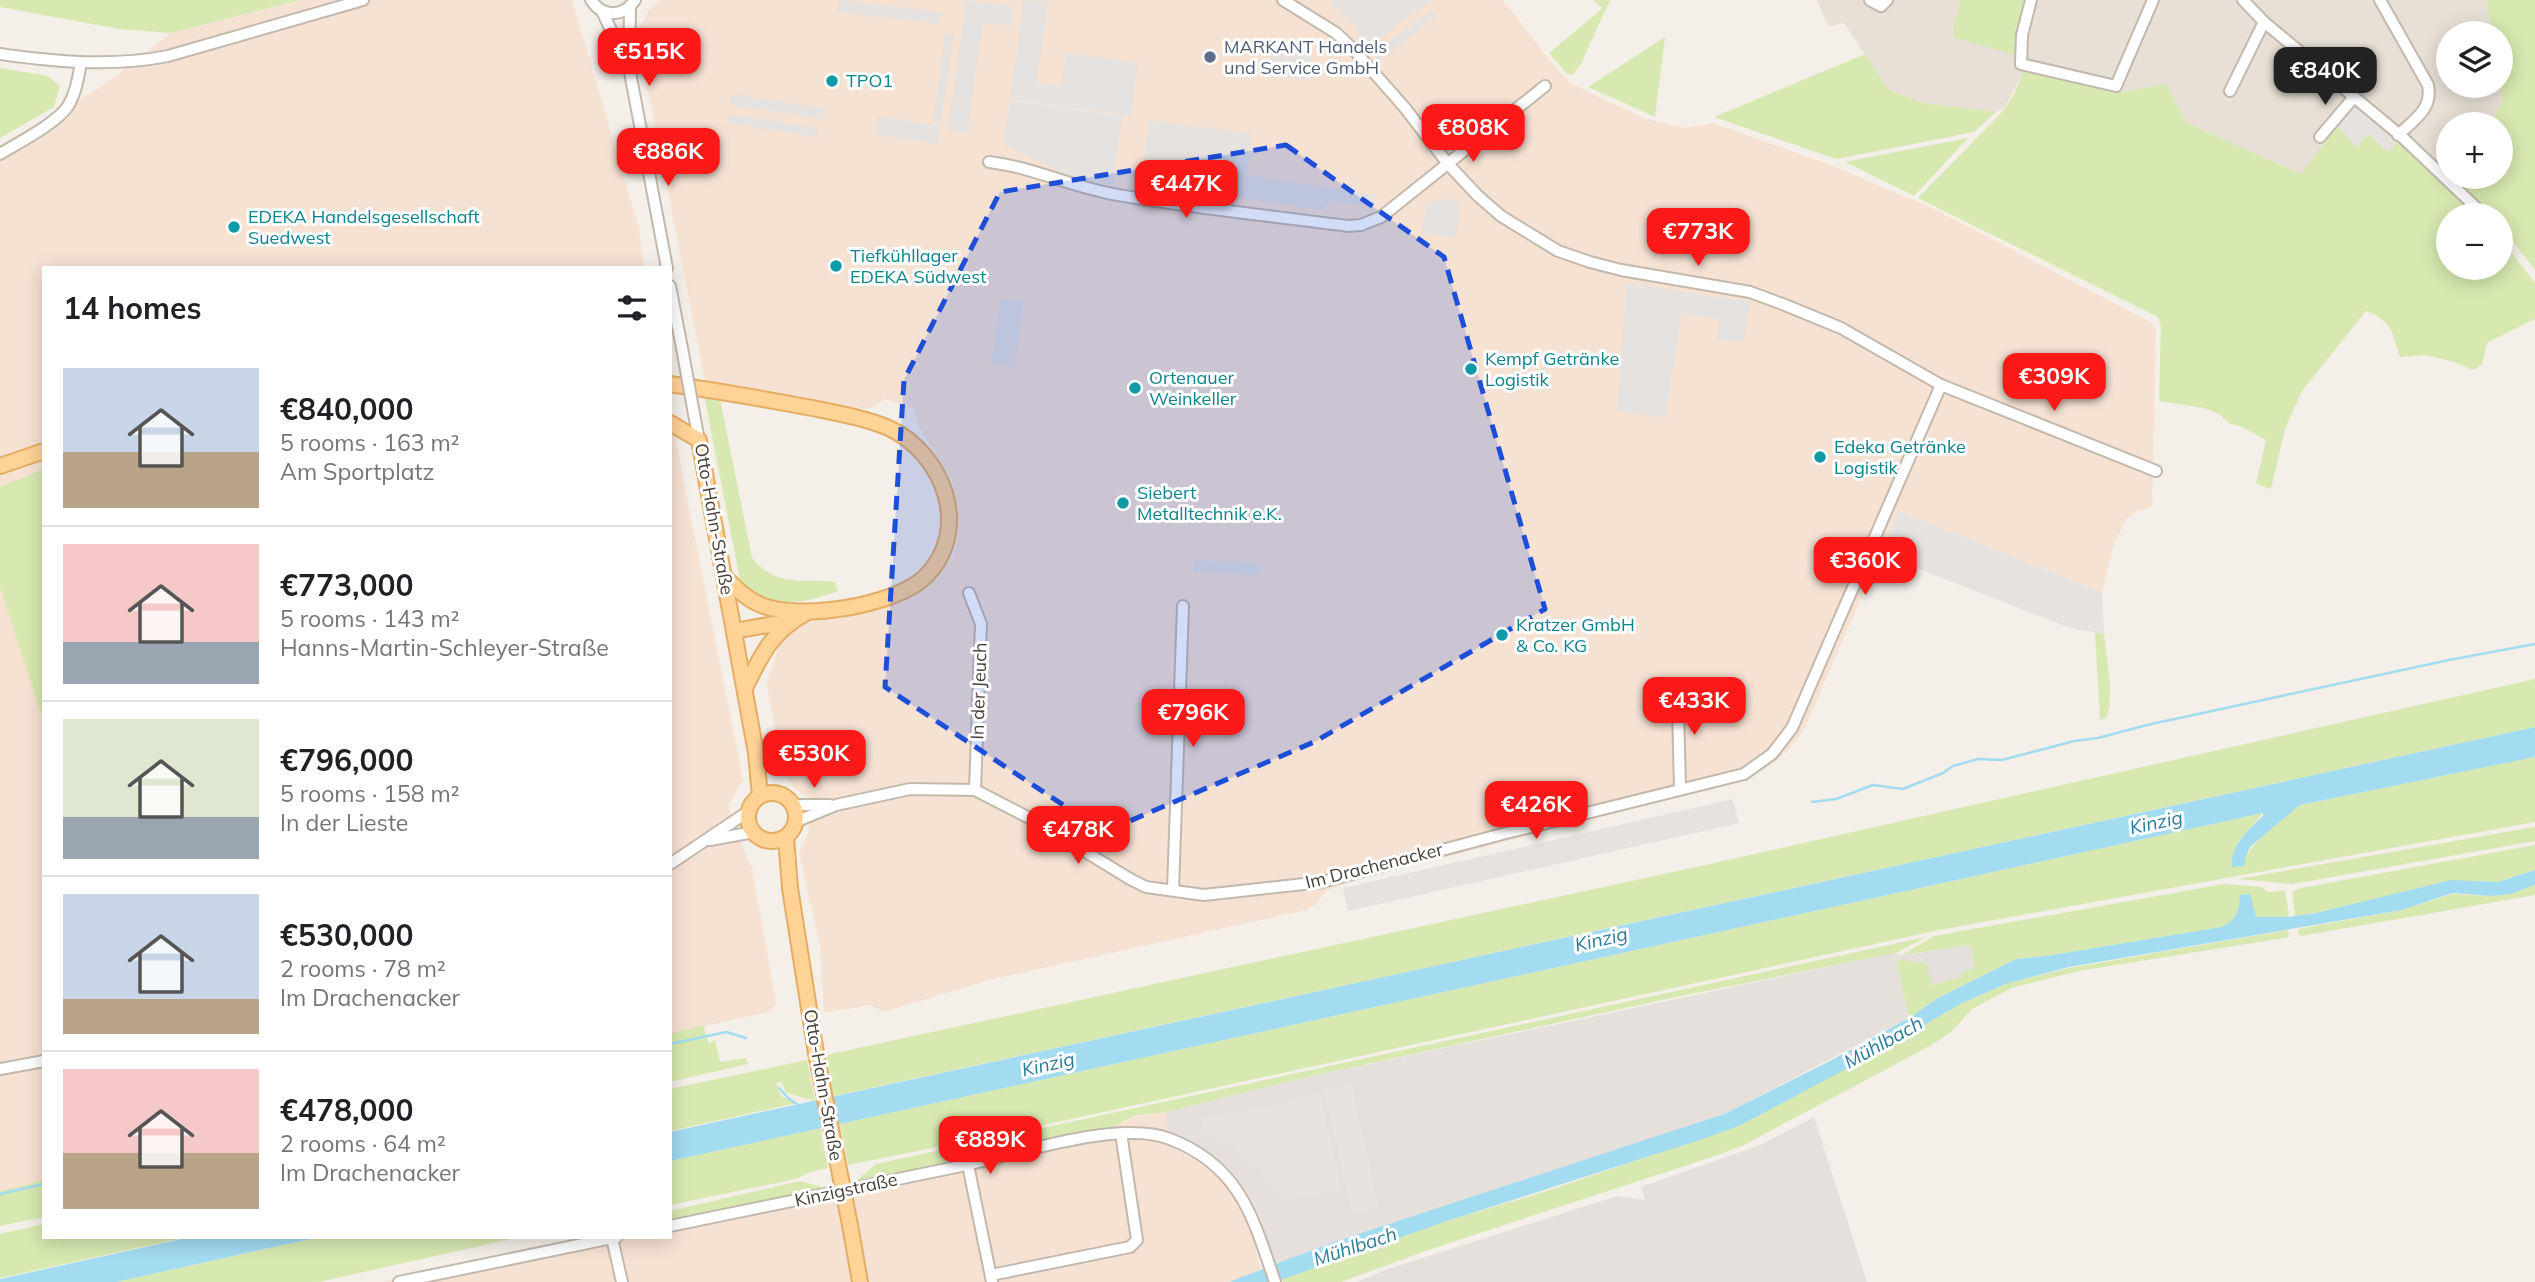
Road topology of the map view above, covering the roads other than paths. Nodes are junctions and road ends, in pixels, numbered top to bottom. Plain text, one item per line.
1 (363, 0) edge
2 (591, 0) edge
3 (1283, 0) edge
4 (1870, 0) edge
5 (1887, 0) edge
6 (2031, 0) edge
7 (2153, 0) edge
8 (2243, 0) edge
9 (2380, 0) edge
10 (633, 4) edge
11 (602, 12) junction
12 (2264, 22) junction
13 (0, 54) edge
14 (82, 63) junction
15 (629, 67) junction
16 (1545, 86) dead end
17 (2230, 91) dead end
18 (2354, 97) junction
19 (2398, 135) junction
20 (2320, 137) dead end
21 (0, 154) edge
22 (989, 162) dead end
23 (1448, 164) junction
24 (2471, 203) edge
25 (667, 266) edge
26 (672, 296) edge
27 (672, 384) edge
28 (1941, 385) junction
29 (672, 424) edge
30 (699, 440) junction
31 (42, 451) edge
32 (0, 466) edge
33 (2156, 471) dead end
34 (724, 576) junction
35 (970, 593) dead end
36 (1182, 606) dead end
37 (807, 613) junction
38 (792, 621) junction
39 (734, 631) junction
40 (745, 688) junction
41 (1672, 694) dead end
42 (757, 753) junction
43 (1680, 789) junction
44 (975, 790) junction
45 (776, 794) junction
46 (760, 796) junction
47 (793, 805) junction
48 (836, 805) junction
49 (749, 811) junction
50 (795, 822) junction
51 (754, 832) junction
52 (786, 837) junction
53 (707, 841) junction
54 (769, 841) junction
55 (672, 863) edge
56 (790, 888) junction
57 (1173, 890) junction
58 (42, 1061) edge
59 (0, 1069) edge
60 (1121, 1133) junction
61 (968, 1165) junction
62 (672, 1226) edge
63 (609, 1239) edge
64 (614, 1239) edge
65 (992, 1279) edge
66 (399, 1282) edge
67 (622, 1282) edge
68 (860, 1282) edge
69 (1275, 1282) edge

1 - 14 street
2 - 11 street
3 - 23 street
4 - 5 street
6 - 7 street
8 - 12 street
9 - 19 street
10 - 11 street
10 - 15 street
11 - 15 street
12 - 17 street
12 - 18 street
13 - 14 street
14 - 21 street
15 - 25 street
16 - 23 street
18 - 19 street
18 - 20 street
19 - 24 street
22 - 23 street
23 - 28 street
26 - 30 street, Otto-Hahn-Straße, bridge
27 - 37 main road
28 - 33 street
28 - 43 street, Im Drachenacker
29 - 30 main road
30 - 34 main road, Otto-Hahn-Straße
31 - 32 main road
34 - 37 main road
34 - 39 main road, Otto-Hahn-Straße
35 - 44 street, In der Jeuch
36 - 57 street
37 - 38 main road
38 - 39 main road
38 - 40 main road
39 - 40 main road, Otto-Hahn-Straße
40 - 42 main road, Otto-Hahn-Straße
41 - 43 street
42 - 45 main road, Otto-Hahn-Straße
42 - 46 main road, Otto-Hahn-Straße
43 - 57 street, Im Drachenacker
44 - 48 street, Im Drachenacker
44 - 57 street, Im Drachenacker
45 - 46 main road
45 - 47 main road
46 - 49 main road
47 - 48 street, Im Drachenacker
47 - 50 main road
48 - 50 street, Im Drachenacker
49 - 51 main road
49 - 53 street
50 - 52 main road
51 - 53 street
51 - 54 main road
52 - 54 main road
52 - 56 main road, Otto-Hahn-Straße
53 - 55 street
54 - 56 main road, Otto-Hahn-Straße
56 - 68 main road, Otto-Hahn-Straße, bridge
58 - 59 street
60 - 61 street, Kinzigstraße
60 - 65 street
60 - 69 street, Kinzigstraße
61 - 62 street, Kinzigstraße
61 - 65 street
63 - 66 street
64 - 67 street

